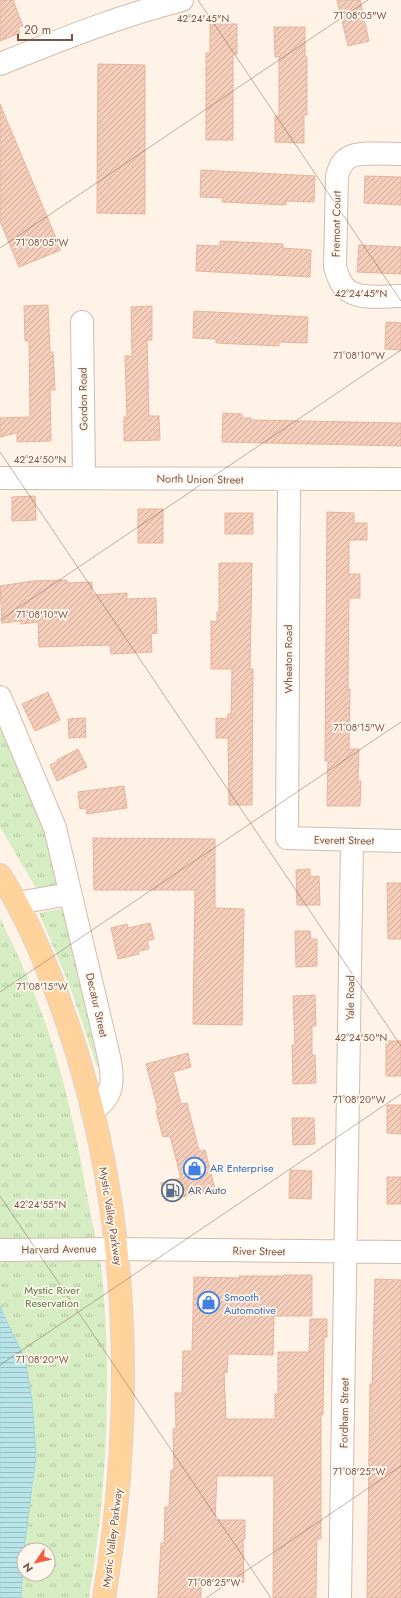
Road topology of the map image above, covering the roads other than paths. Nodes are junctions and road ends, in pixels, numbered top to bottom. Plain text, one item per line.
1 (182, 0) edge
2 (0, 64) edge
3 (401, 154) edge
4 (401, 296) edge
5 (82, 322) dead end
6 (84, 477) junction
7 (0, 478) edge
8 (289, 480) junction
9 (401, 480) edge
10 (0, 697) edge
11 (287, 838) joint
12 (352, 840) junction
13 (401, 841) edge
14 (0, 875) edge
15 (70, 894) junction
16 (16, 903) junction
17 (92, 1110) junction
18 (118, 1249) junction
19 (4, 1250) edge
20 (347, 1252) junction
21 (401, 1252) edge
22 (104, 1598) edge
23 (340, 1598) edge

1 - 2 street
3 - 4 street, Fremont Court
5 - 6 street, Gordon Road
6 - 7 street, North Union Street
6 - 8 street, North Union Street
8 - 9 street, North Union Street
8 - 11 street, Wheaton Road
10 - 15 street, Decatur Street
11 - 12 street, Everett Street
12 - 13 street, Everett Street
12 - 20 street, Yale Road
14 - 16 main road, Mystic Valley Parkway
15 - 16 street
15 - 17 street, Decatur Street
16 - 17 main road, Mystic Valley Parkway
17 - 18 main road, Mystic Valley Parkway
18 - 19 street, Harvard Avenue
18 - 20 street, River Street
18 - 22 main road, Mystic Valley Parkway
20 - 21 street, River Street
20 - 23 street, Fordham Street

